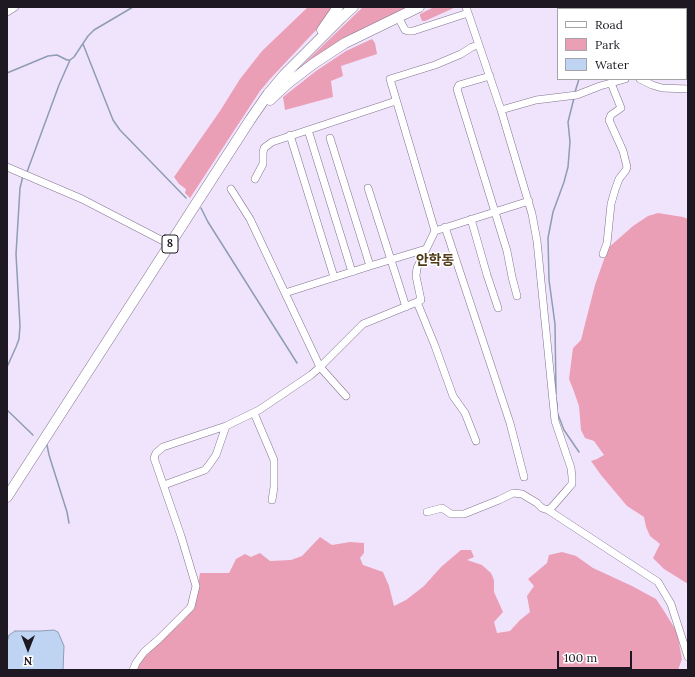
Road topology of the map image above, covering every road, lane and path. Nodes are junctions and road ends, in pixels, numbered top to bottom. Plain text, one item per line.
1 (15, 7) edge
2 (338, 7) edge
3 (346, 7) edge
4 (353, 7) edge
5 (419, 7) edge
6 (467, 10) edge
7 (7, 12) edge
8 (398, 17) junction
9 (322, 30) junction
10 (479, 45) junction
11 (490, 76) junction
12 (622, 80) edge
13 (642, 80) edge
14 (611, 83) junction
15 (688, 89) edge
16 (396, 101) junction
17 (501, 110) junction
18 (250, 120) junction
19 (308, 130) junction
20 (290, 136) junction
21 (330, 138) dead end
22 (7, 167) edge
23 (255, 179) dead end
24 (368, 188) dead end
25 (231, 189) dead end
26 (529, 201) junction
27 (495, 212) junction
28 (471, 219) junction
29 (446, 227) junction
30 (435, 231) junction
31 (165, 242) junction
32 (426, 249) junction
33 (603, 254) dead end
34 (391, 260) junction
35 (370, 266) junction
36 (352, 272) junction
37 (334, 277) junction
38 (285, 293) junction
39 (517, 296) dead end
40 (417, 302) junction
41 (406, 307) junction
42 (498, 308) dead end
43 (320, 367) junction
44 (346, 396) dead end
45 (254, 413) junction
46 (226, 426) junction
47 (476, 440) dead end
48 (524, 477) dead end
49 (164, 485) junction
50 (7, 486) edge
51 (7, 497) edge
52 (272, 500) dead end
53 (548, 510) junction
54 (427, 512) dead end
55 (688, 657) edge
56 (133, 670) edge

1 - 7 street
2 - 9 highway
3 - 9 highway, 8
4 - 18 highway, 8
5 - 8 highway
6 - 8 street
6 - 10 street
8 - 18 highway
9 - 31 highway, 8
10 - 11 street
10 - 16 street
11 - 17 street
11 - 27 street
12 - 14 street
13 - 15 street
14 - 17 street
14 - 33 street
16 - 19 street
16 - 30 street
17 - 26 street
18 - 51 highway, 8
19 - 20 street
19 - 36 street
20 - 23 street
20 - 37 street
21 - 35 street
22 - 31 street
24 - 34 street
25 - 38 street
26 - 27 street
26 - 53 street
27 - 28 street
27 - 39 street
28 - 29 street
28 - 42 street
29 - 30 street
29 - 48 street
30 - 32 street
31 - 50 highway, 8
32 - 34 street
32 - 40 street
34 - 35 street
34 - 41 street
35 - 36 street
36 - 37 street
37 - 38 street
38 - 43 street
40 - 41 street
40 - 47 street
41 - 43 street
43 - 44 street
43 - 45 street
45 - 46 street
45 - 52 street
46 - 49 street
46 - 49 street
49 - 56 street
53 - 54 street
53 - 55 street

